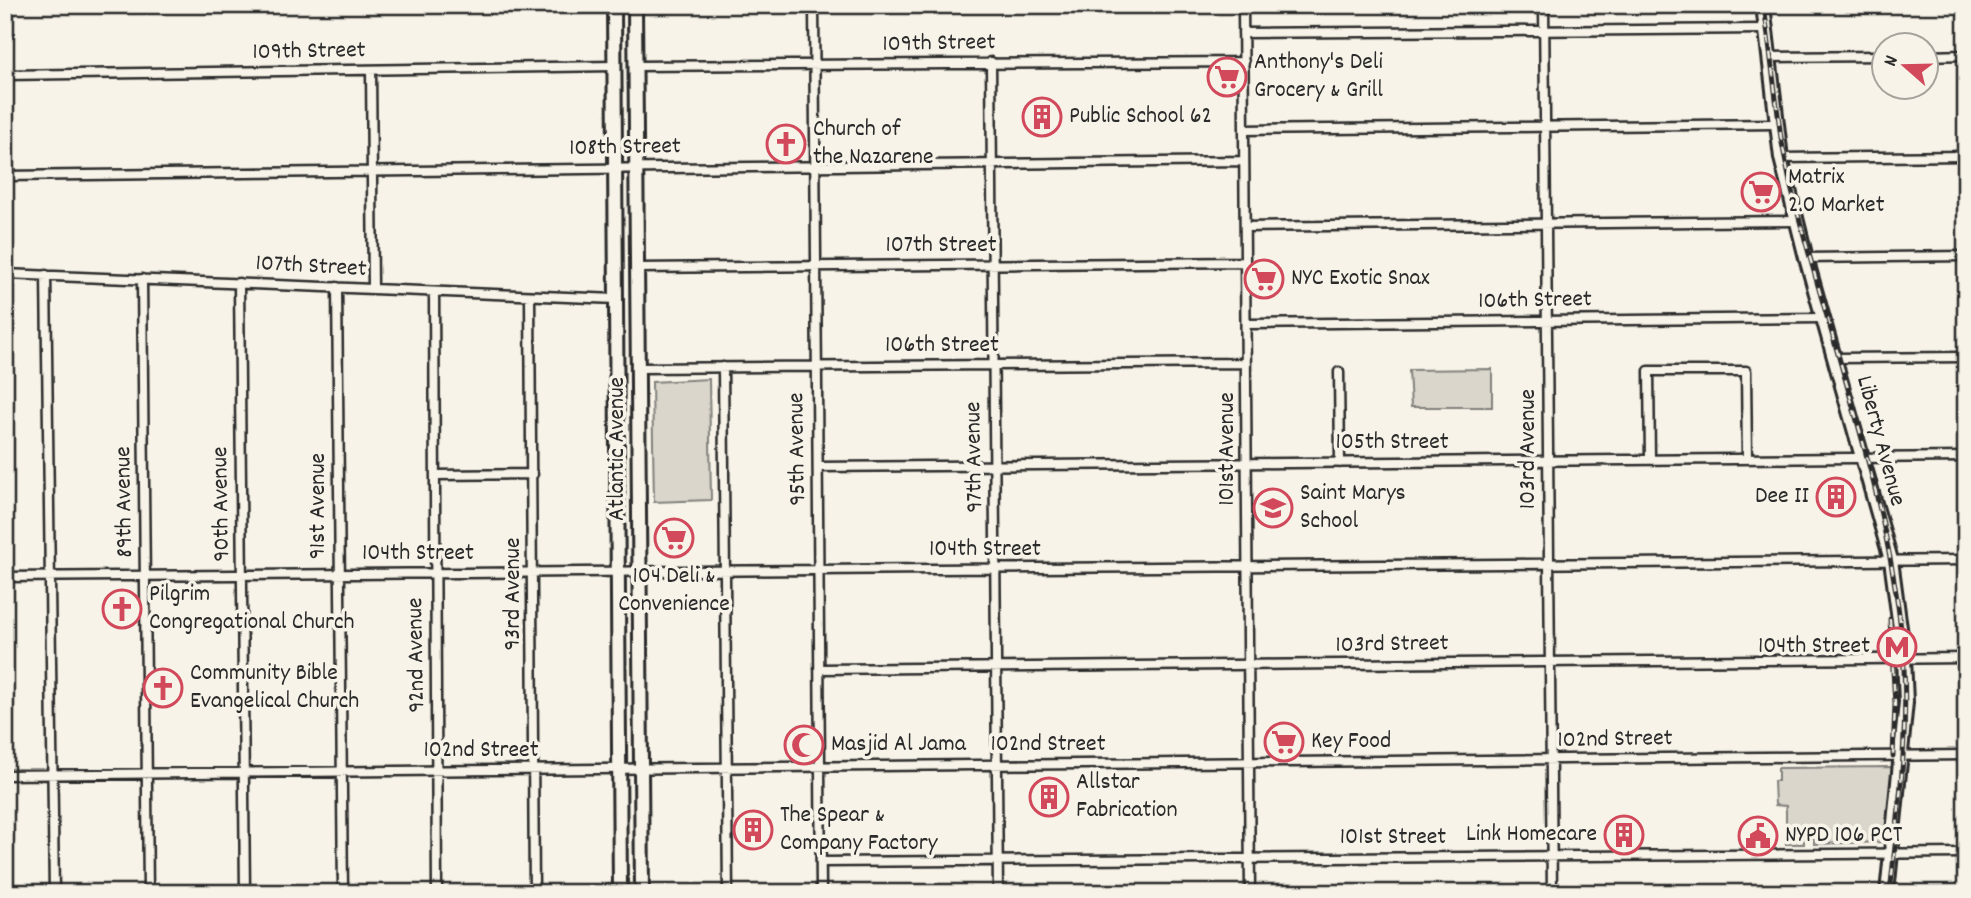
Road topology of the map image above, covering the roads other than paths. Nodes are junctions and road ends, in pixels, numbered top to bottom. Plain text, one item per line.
1 (614, 5) edge
2 (635, 5) edge
3 (814, 5) edge
4 (1243, 5) edge
5 (1544, 5) edge
6 (1763, 5) edge
7 (1766, 29) junction
8 (1544, 31) junction
9 (1243, 33) junction
10 (1966, 55) edge
11 (1870, 56) edge
12 (1940, 56) edge
13 (1769, 57) junction
14 (992, 62) junction
15 (1244, 62) junction
16 (814, 64) junction
17 (614, 66) junction
18 (635, 66) junction
19 (371, 70) junction
20 (5, 75) edge
21 (1776, 124) junction
22 (1545, 127) junction
23 (1244, 130) junction
24 (1966, 156) edge
25 (1781, 158) junction
26 (1244, 161) junction
27 (992, 164) junction
28 (815, 165) junction
29 (636, 166) junction
30 (615, 167) junction
31 (372, 171) junction
32 (5, 176) edge
33 (1796, 221) junction
34 (1546, 224) junction
35 (1245, 227) junction
36 (1966, 257) edge
37 (1806, 258) junction
38 (1245, 262) junction
39 (992, 265) junction
40 (816, 266) junction
41 (637, 268) junction
42 (5, 274) edge
43 (46, 275) junction
44 (142, 278) junction
45 (240, 283) junction
46 (337, 287) junction
47 (373, 289) junction
48 (434, 292) junction
49 (530, 296) junction
50 (616, 299) junction
51 (1824, 318) junction
52 (1547, 321) junction
53 (1246, 324) junction
54 (1966, 357) edge
55 (1835, 358) junction
56 (1246, 363) junction
57 (993, 365) junction
58 (817, 366) junction
59 (723, 367) junction
60 (638, 368) junction
61 (1339, 372) dead end
62 (1966, 457) edge
63 (1864, 458) junction
64 (1747, 459) junction
65 (1650, 460) junction
66 (1548, 461) junction
67 (1247, 463) junction
68 (1340, 463) junction
69 (996, 466) junction
70 (818, 467) junction
71 (533, 474) junction
72 (435, 475) junction
73 (1891, 559) junction
74 (1966, 560) edge
75 (1548, 564) junction
76 (1248, 566) junction
77 (996, 569) junction
78 (818, 570) junction
79 (725, 571) junction
80 (618, 572) junction
81 (640, 572) junction
82 (436, 573) junction
83 (532, 573) junction
84 (339, 574) junction
85 (242, 575) junction
86 (145, 576) junction
87 (5, 577) edge
88 (48, 577) junction
89 (1904, 658) junction
90 (1966, 658) edge
91 (1549, 663) junction
92 (1248, 665) junction
93 (997, 667) junction
94 (819, 669) junction
95 (1966, 755) edge
96 (1902, 756) junction
97 (1551, 760) junction
98 (1249, 762) junction
99 (998, 764) junction
100 (727, 766) junction
101 (820, 766) junction
102 (619, 769) junction
103 (641, 769) junction
104 (534, 770) junction
105 (437, 771) junction
106 (341, 772) junction
107 (243, 773) junction
108 (50, 774) junction
109 (146, 774) junction
110 (5, 775) edge
111 (1966, 853) edge
112 (1892, 854) junction
113 (1552, 856) junction
114 (1250, 859) junction
115 (997, 861) junction
116 (821, 862) junction
117 (54, 893) edge
118 (148, 893) edge
119 (245, 893) edge
120 (343, 893) edge
121 (437, 893) edge
122 (534, 893) edge
123 (620, 893) edge
124 (642, 893) edge
125 (728, 893) edge
126 (821, 893) edge
127 (998, 893) edge
128 (1250, 893) edge
129 (1552, 893) edge
130 (1887, 893) edge

1 - 17 main road, Atlantic Avenue
2 - 18 main road, Atlantic Avenue
3 - 16 street, 95th Avenue
4 - 9 street, 101st Avenue
5 - 8 street, 103rd Avenue
6 - 7 main road, Liberty Avenue
7 - 8 street
7 - 13 main road, Liberty Avenue
8 - 9 street
8 - 22 street, 103rd Avenue
9 - 15 street, 101st Avenue
10 - 12 street
11 - 13 street
13 - 21 main road, Liberty Avenue
14 - 15 street, 109th Street
14 - 16 street, 109th Street
14 - 27 street, 97th Avenue
15 - 23 street, 101st Avenue
16 - 18 street, 109th Street
16 - 28 street, 95th Avenue
17 - 19 street, 109th Street
17 - 30 main road, Atlantic Avenue
18 - 29 main road, Atlantic Avenue
19 - 20 street, 109th Street
19 - 31 street
21 - 22 street
21 - 25 main road, Liberty Avenue
22 - 23 street
22 - 34 street, 103rd Avenue
23 - 26 street, 101st Avenue
24 - 25 street
25 - 33 main road, Liberty Avenue
26 - 27 street, 108th Street
26 - 35 street, 101st Avenue
27 - 28 street, 108th Street
27 - 39 street, 97th Avenue
28 - 29 street, 108th Street
28 - 40 street, 95th Avenue
29 - 30 street, 108th Street
29 - 41 main road, Atlantic Avenue
30 - 31 street, 108th Street
30 - 50 main road, Atlantic Avenue
31 - 32 street, 108th Street
31 - 47 street
33 - 34 street
33 - 37 main road, Liberty Avenue
34 - 35 street
34 - 52 street, 103rd Avenue
35 - 38 street, 101st Avenue
36 - 37 street
37 - 51 main road, Liberty Avenue
38 - 39 street, 107th Street
38 - 53 street, 101st Avenue
39 - 40 street, 107th Street
39 - 57 street, 97th Avenue
40 - 41 street, 107th Street
40 - 58 street, 95th Avenue
41 - 60 main road, Atlantic Avenue
42 - 43 street, 107th Street
43 - 44 street, 107th Street
43 - 88 street
44 - 45 street, 107th Street
44 - 86 street, 89th Avenue
45 - 46 street, 107th Street
45 - 85 street, 90th Avenue
46 - 47 street, 107th Street
46 - 84 street, 91st Avenue
47 - 48 street, 107th Street
48 - 49 street, 107th Street
48 - 72 street, 92nd Avenue
49 - 50 street, 107th Street
49 - 71 street, 93rd Avenue
50 - 80 main road, Atlantic Avenue
51 - 52 street, 106th Street
51 - 55 main road, Liberty Avenue
52 - 53 street, 106th Street
52 - 66 street, 103rd Avenue
53 - 56 street, 101st Avenue
54 - 55 street
55 - 63 main road, Liberty Avenue
56 - 57 street, 106th Street
56 - 67 street, 101st Avenue
57 - 58 street, 106th Street
57 - 69 street, 97th Avenue
58 - 59 street, 106th Street
58 - 70 street, 95th Avenue
59 - 60 street, 106th Street
59 - 79 street
60 - 81 main road, Atlantic Avenue
61 - 68 street
62 - 63 street, 105th Street
63 - 64 street, 105th Street
63 - 73 main road, Liberty Avenue
64 - 65 street, 105th Street
64 - 65 street
65 - 66 street, 105th Street
66 - 68 street, 105th Street
66 - 75 street, 103rd Avenue
67 - 68 street, 105th Street
67 - 69 street, 105th Street
67 - 76 street, 101st Avenue
69 - 70 street, 105th Street
69 - 77 street, 97th Avenue
70 - 78 street, 95th Avenue
71 - 72 street
71 - 83 street, 93rd Avenue
72 - 82 street, 92nd Avenue
73 - 74 street, 104th Street
73 - 75 street, 104th Street
73 - 89 main road, Liberty Avenue
75 - 76 street, 104th Street
75 - 91 street, 103rd Avenue
76 - 77 street, 104th Street
76 - 92 street, 101st Avenue
77 - 78 street, 104th Street
77 - 93 street, 97th Avenue
78 - 79 street, 104th Street
78 - 94 street, 95th Avenue
79 - 81 street, 104th Street
79 - 100 street
80 - 81 street, 104th Street
80 - 83 street, 104th Street
80 - 102 main road, Atlantic Avenue
81 - 103 main road, Atlantic Avenue
82 - 83 street, 104th Street
82 - 84 street, 104th Street
82 - 105 street, 92nd Avenue
83 - 104 street, 93rd Avenue
84 - 85 street, 104th Street
84 - 106 street, 91st Avenue
85 - 86 street, 104th Street
85 - 107 street, 90th Avenue
86 - 88 street, 104th Street
86 - 109 street, 89th Avenue
87 - 88 street, 104th Street
88 - 108 street
89 - 90 street, 103rd Street
89 - 91 street, 103rd Street
89 - 96 main road, Liberty Avenue
91 - 92 street, 103rd Street
91 - 97 street, 103rd Avenue
92 - 93 street, 103rd Street
92 - 98 street, 101st Avenue
93 - 94 street, 103rd Street
93 - 99 street, 97th Avenue
94 - 101 street, 95th Avenue
95 - 96 street, 102nd Street
96 - 97 street, 102nd Street
96 - 112 main road, Liberty Avenue
97 - 98 street, 102nd Street
97 - 113 street, 103rd Avenue
98 - 99 street, 102nd Street
98 - 114 street, 101st Avenue
99 - 101 street, 102nd Street
99 - 115 street, 97th Avenue
100 - 101 street, 102nd Street
100 - 103 street, 102nd Street
100 - 125 street
101 - 116 street, 95th Avenue
102 - 103 street, 102nd Street
102 - 104 street, 102nd Street
102 - 123 main road, Atlantic Avenue
103 - 124 main road, Atlantic Avenue
104 - 105 street, 102nd Street
104 - 122 street, 93rd Avenue
105 - 106 street, 102nd Street
105 - 121 street, 92nd Avenue
106 - 107 street, 102nd Street
106 - 120 street, 91st Avenue
107 - 109 street, 102nd Street
107 - 119 street, 90th Avenue
108 - 109 street, 102nd Street
108 - 110 street, 102nd Street
108 - 117 street
109 - 118 street, 89th Avenue
111 - 112 street, 101st Street
112 - 113 street, 101st Street
112 - 130 main road, Liberty Avenue
113 - 114 street, 101st Street
113 - 129 street, 103rd Avenue
114 - 115 street, 101st Street
114 - 128 street, 101st Avenue
115 - 116 street, 101st Street
115 - 127 street, 97th Avenue
116 - 126 street, 95th Avenue

